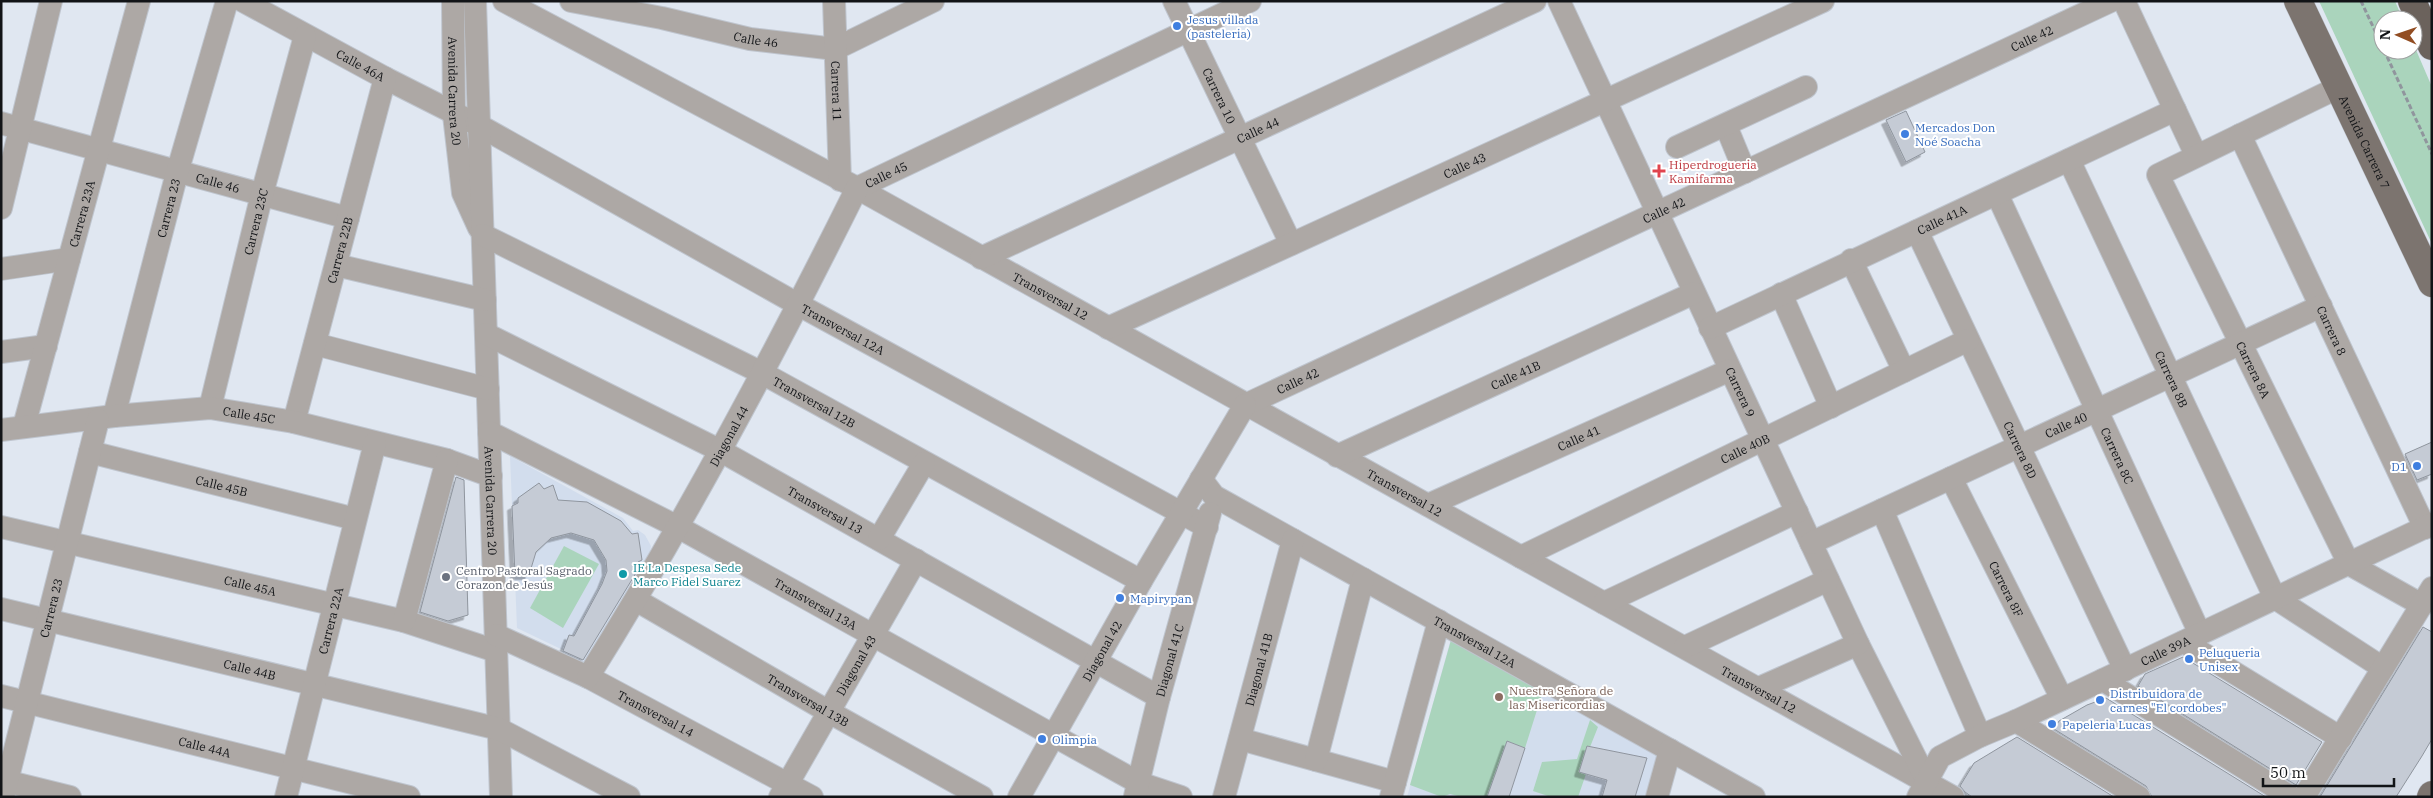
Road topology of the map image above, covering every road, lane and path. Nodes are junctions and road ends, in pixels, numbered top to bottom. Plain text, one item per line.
1 (51, 1) edge
2 (139, 1) edge
3 (227, 1) edge
4 (243, 1) edge
5 (453, 1) edge
6 (475, 1) edge
7 (504, 1) edge
8 (571, 1) edge
9 (834, 1) edge
10 (933, 1) edge
11 (1174, 1) edge
12 (1250, 1) edge
13 (1535, 1) edge
14 (1558, 1) edge
15 (1822, 1) edge
16 (2111, 1) edge
17 (2124, 1) edge
18 (2298, 1) edge
19 (2361, 1) edge
20 (2412, 1) edge
21 (2373, 27) edge
22 (1188, 30) junction
23 (305, 36) junction
24 (2432, 46) edge
25 (836, 49) junction
26 (2388, 60) edge
27 (385, 78) junction
28 (1806, 87) dead end
29 (2339, 87) junction
30 (1606, 102) junction
31 (2175, 110) junction
32 (454, 115) junction
33 (11, 126) edge
34 (480, 126) junction
35 (1726, 126) junction
36 (2240, 135) junction
37 (1240, 139) junction
38 (1677, 147) dead end
39 (98, 150) junction
40 (2432, 154) edge
41 (2196, 156) junction
42 (2069, 160) junction
43 (1745, 172) junction
44 (177, 173) junction
45 (849, 184) junction
46 (262, 194) junction
47 (1998, 194) junction
48 (1, 208) edge
49 (1657, 213) junction
50 (348, 218) junction
51 (1917, 231) junction
52 (483, 236) junction
53 (1291, 244) junction
54 (981, 258) junction
55 (69, 259) junction
56 (1851, 260) junction
57 (336, 265) junction
58 (1, 269) edge
59 (2432, 283) edge
60 (1694, 293) junction
61 (1781, 294) junction
62 (485, 300) junction
63 (799, 305) junction
64 (2321, 306) junction
65 (1108, 328) junction
66 (1710, 328) junction
67 (486, 334) junction
68 (1968, 340) junction
69 (2241, 343) junction
70 (315, 344) junction
71 (46, 346) junction
72 (1, 352) edge
73 (1730, 370) junction
74 (1904, 371) junction
75 (762, 373) junction
76 (2171, 376) junction
77 (488, 389) junction
78 (1245, 405) junction
79 (1831, 407) junction
80 (210, 408) junction
81 (2097, 410) junction
82 (106, 418) junction
83 (294, 422) junction
84 (24, 426) junction
85 (1, 430) edge
86 (489, 432) junction
87 (1763, 440) junction
88 (375, 443) junction
89 (2018, 447) junction
90 (721, 451) junction
91 (90, 452) junction
92 (1337, 456) junction
93 (447, 460) junction
94 (924, 463) junction
95 (491, 476) junction
96 (1951, 478) junction
97 (1207, 488) junction
98 (1428, 506) junction
99 (1882, 510) junction
100 (1797, 512) junction
101 (1180, 514) junction
102 (355, 519) junction
103 (2428, 526) edge
104 (1, 527) edge
105 (1207, 527) junction
106 (678, 528) junction
107 (879, 539) junction
108 (1293, 540) junction
109 (68, 542) junction
110 (1811, 543) junction
111 (1520, 557) junction
112 (916, 560) junction
113 (2348, 564) junction
114 (1363, 579) junction
115 (1828, 580) junction
116 (1141, 581) junction
117 (2427, 597) edge
118 (2275, 598) junction
119 (636, 600) junction
120 (1604, 603) junction
121 (334, 604) junction
122 (1, 609) edge
123 (47, 620) junction
124 (404, 621) junction
125 (1439, 621) junction
126 (872, 636) junction
127 (2192, 638) junction
128 (496, 643) junction
129 (1858, 644) junction
130 (1685, 647) junction
131 (1095, 662) junction
132 (2383, 668) junction
133 (2124, 670) junction
134 (588, 677) junction
135 (2103, 680) junction
136 (314, 684) junction
137 (1759, 688) junction
138 (1, 696) edge
139 (1159, 697) junction
140 (2062, 699) junction
141 (27, 703) junction
142 (829, 712) junction
143 (2016, 721) junction
144 (499, 729) junction
145 (1054, 736) junction
146 (1980, 736) junction
147 (2341, 738) junction
148 (1240, 739) junction
149 (1670, 750) junction
150 (1316, 760) junction
151 (292, 769) junction
152 (4, 786) edge
153 (1393, 789) edge
154 (1922, 789) edge
155 (784, 790) edge
156 (1136, 790) edge
157 (70, 797) edge
158 (286, 797) edge
159 (409, 797) edge
160 (501, 797) edge
161 (629, 797) edge
162 (812, 797) edge
163 (982, 797) edge
164 (1019, 797) edge
165 (1181, 797) edge
166 (1224, 797) edge
167 (1657, 797) edge
168 (1753, 797) edge
169 (1954, 797) edge
170 (2139, 797) edge
171 (2291, 797) edge
172 (2304, 797) edge

1 - 33 street
2 - 39 street, Carrera 23A
3 - 44 street, Carrera 23
4 - 23 street, Calle 46A
5 - 32 street, Avenida Carrera 20
6 - 34 street, Avenida Carrera 20
7 - 45 street
8 - 25 street, Calle 46
9 - 25 street, Carrera 11
10 - 25 street
11 - 22 street, Carrera 10
12 - 22 street, Calle 45
13 - 37 street, Calle 44
14 - 30 street, Carrera 9
15 - 30 street, Calle 43
16 - 43 street, Calle 42
17 - 31 street
18 - 29 main road, Avenida Carrera 7
19 - 21 path
20 - 24 highway
22 - 37 street, Carrera 10
22 - 45 street, Calle 45
23 - 27 street, Calle 46A
23 - 46 street, Carrera 23C
25 - 45 street, Carrera 11
26 - 40 path
27 - 32 street, Calle 46A
27 - 50 street, Carrera 22B
28 - 35 street
29 - 36 street
29 - 59 main road, Avenida Carrera 7
30 - 49 street, Carrera 9
30 - 53 street, Calle 43
31 - 41 street
31 - 42 street, Calle 41A
32 - 34 street, Calle 46A
32 - 52 street, Avenida Carrera 20
33 - 39 street, Calle 46
33 - 48 street
34 - 52 street, Avenida Carrera 20
34 - 63 street, Transversal 12A
35 - 38 street
35 - 43 street
36 - 41 street
36 - 64 street, Carrera 8
37 - 53 street, Carrera 10
37 - 54 street, Calle 44
39 - 44 street, Calle 46
39 - 55 street, Carrera 23A
41 - 69 street, Carrera 8A
42 - 47 street, Calle 41A
42 - 76 street, Carrera 8B
43 - 49 street, Calle 42
44 - 46 street, Calle 46
44 - 82 street, Carrera 23
45 - 54 street, Transversal 12
45 - 63 street, Diagonal 44
46 - 50 street, Calle 46
46 - 80 street, Carrera 23C
47 - 51 street, Calle 41A
47 - 81 street, Carrera 8C
49 - 60 street, Carrera 9
49 - 78 street, Calle 42
50 - 57 street, Carrera 22B
51 - 56 street, Calle 41A
51 - 68 street, Carrera 8D
52 - 62 street, Avenida Carrera 20
52 - 75 street, Transversal 12B
53 - 65 street, Calle 43
54 - 65 street, Transversal 12
55 - 58 street
55 - 71 street, Carrera 23A
56 - 61 street, Calle 41A
56 - 74 street
57 - 62 street
57 - 70 street, Carrera 22B
60 - 66 street, Carrera 9
60 - 92 street, Calle 41B
61 - 66 street, Calle 41A
61 - 79 street
62 - 67 street, Avenida Carrera 20
63 - 75 street, Diagonal 44
63 - 101 street, Transversal 12A
64 - 69 street, Calle 40
64 - 103 street, Carrera 8
65 - 78 street, Transversal 12
66 - 73 street, Carrera 9
67 - 77 street, Avenida Carrera 20
67 - 90 street, Transversal 13
68 - 74 street, Calle 40B
68 - 89 street, Carrera 8D
69 - 76 street, Calle 40
69 - 113 street, Carrera 8A
70 - 77 street
70 - 83 street, Carrera 22B
71 - 72 street
71 - 84 street, Carrera 23A
73 - 87 street, Carrera 9
73 - 98 street, Calle 41
74 - 79 street, Calle 40B
75 - 90 street, Diagonal 44
75 - 94 street, Transversal 12B
76 - 81 street, Calle 40
76 - 118 street, Carrera 8B
77 - 86 street, Avenida Carrera 20
78 - 92 street, Transversal 12
78 - 97 street
79 - 87 street, Calle 40B
80 - 82 street, Calle 45C
80 - 83 street, Calle 45C
81 - 89 street, Calle 40
81 - 127 street, Carrera 8C
82 - 84 street, Calle 45C
82 - 91 street, Carrera 23
83 - 88 street, Calle 45C
84 - 85 street, Calle 45C
86 - 95 street, Avenida Carrera 20
86 - 106 street, Transversal 13A
87 - 100 street, Carrera 9
87 - 111 street, Calle 40B
88 - 93 street, Calle 45C
88 - 102 street, Carrera 22A
89 - 96 street, Calle 40
89 - 133 street, Carrera 8D
90 - 106 street, Diagonal 44
90 - 107 street, Transversal 13
91 - 102 street, Calle 45B
91 - 109 street, Carrera 23
92 - 98 street, Transversal 12
93 - 95 street, Calle 45C
93 - 124 street
94 - 107 street
94 - 116 street, Transversal 12B
95 - 128 street, Avenida Carrera 20
96 - 99 street, Calle 40
96 - 140 street, Carrera 8F
97 - 101 street, Diagonal 42
97 - 105 street, Diagonal 41C
97 - 108 street, Transversal 12A
98 - 111 street, Transversal 12
99 - 110 street, Calle 40
99 - 146 street
100 - 110 street, Carrera 9
100 - 120 street
101 - 105 street, Transversal 12A
101 - 116 street, Diagonal 42
102 - 121 street, Carrera 22A
103 - 113 street, Calle 39A
104 - 109 street, Calle 45A
105 - 139 street, Diagonal 41C
106 - 119 street, Diagonal 44
106 - 126 street, Transversal 13A
107 - 112 street, Transversal 13
108 - 114 street, Transversal 12A
108 - 148 street, Diagonal 41B
109 - 121 street, Calle 45A
109 - 123 street, Carrera 23
110 - 115 street, Carrera 9
111 - 120 street, Transversal 12
112 - 126 street, Diagonal 43
112 - 131 street, Transversal 13
113 - 117 street
113 - 118 street, Calle 39A
114 - 125 street, Transversal 12A
114 - 150 street
115 - 129 street, Carrera 9
115 - 130 street
116 - 131 street, Diagonal 42
117 - 132 street
118 - 127 street, Calle 39A
118 - 132 street
119 - 134 street, Diagonal 44
119 - 142 street, Transversal 13B
120 - 130 street, Transversal 12
121 - 124 street, Calle 45A
121 - 136 street, Carrera 22A
122 - 123 street, Calle 44B
123 - 136 street, Calle 44B
123 - 141 street, Carrera 23
124 - 128 street, Calle 45A
125 - 149 street, Transversal 12A
125 - 153 street
126 - 142 street, Diagonal 43
126 - 145 street, Transversal 13A
127 - 133 street, Calle 39A
127 - 147 street
128 - 134 street, Transversal 14
128 - 144 street, Avenida Carrera 20
129 - 137 street
129 - 154 street, Carrera 9
130 - 137 street, Transversal 12
131 - 139 street, Transversal 13
131 - 145 street, Diagonal 42
132 - 147 street
133 - 135 street, Calle 39A
134 - 155 street, Transversal 14
135 - 140 street, Calle 39A
135 - 171 street
136 - 144 street, Calle 44B
136 - 151 street, Carrera 22A
137 - 154 street, Transversal 12
138 - 141 street, Calle 44A
139 - 156 street, Diagonal 41C
140 - 143 street, Calle 39A
141 - 151 street, Calle 44A
141 - 152 street, Carrera 23
142 - 155 street, Diagonal 43
142 - 163 street, Transversal 13B
143 - 146 street, Calle 39A
143 - 170 street
144 - 160 street, Avenida Carrera 20
144 - 161 street, Calle 44B
145 - 156 street, Transversal 13A
145 - 164 street, Diagonal 42
146 - 154 street, Calle 39A
147 - 172 street
148 - 150 street
148 - 166 street, Diagonal 41B
149 - 167 street
149 - 168 street, Transversal 12A
150 - 153 street
151 - 158 street, Carrera 22A
151 - 159 street, Calle 44A
152 - 157 street
154 - 169 street, Transversal 12
155 - 162 street, Transversal 14
156 - 165 street

